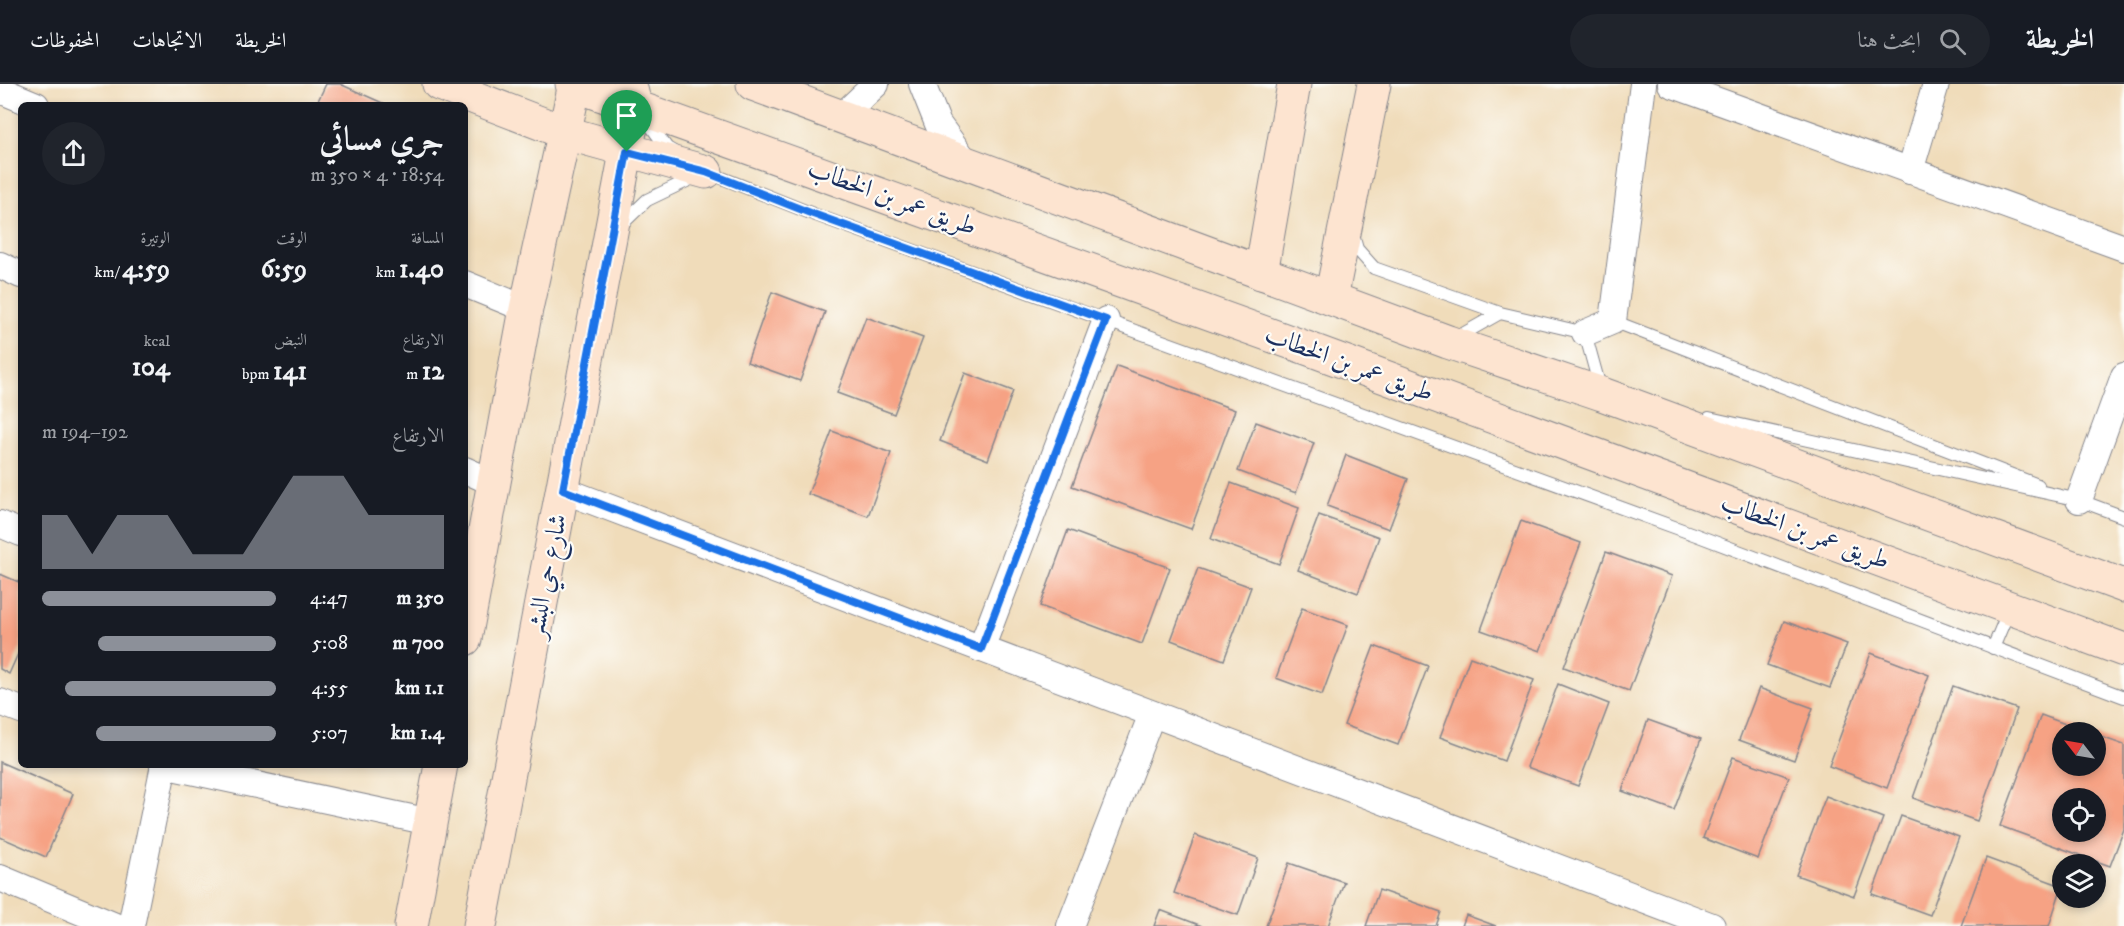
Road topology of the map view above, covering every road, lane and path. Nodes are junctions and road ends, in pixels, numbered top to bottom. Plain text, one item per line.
1 (440, 84) edge
2 (574, 84) edge
3 (753, 84) edge
4 (876, 84) edge
5 (922, 84) edge
6 (1294, 84) edge
7 (1374, 84) edge
8 (1643, 84) edge
9 (1671, 84) edge
10 (1936, 84) edge
11 (0, 90) edge
12 (632, 95) edge
13 (29, 102) edge
14 (842, 117) junction
15 (566, 133) junction
16 (627, 152) junction
17 (966, 162) junction
18 (1910, 171) junction
19 (706, 172) junction
20 (1348, 217) junction
21 (612, 234) junction
22 (2124, 248) edge
23 (0, 265) edge
24 (18, 273) edge
25 (1260, 273) junction
26 (468, 285) edge
27 (1331, 298) junction
28 (526, 309) junction
29 (1500, 314) junction
30 (1106, 320) junction
31 (1613, 321) junction
32 (1585, 333) junction
33 (1448, 342) junction
34 (2124, 376) edge
35 (1602, 394) junction
36 (468, 471) edge
37 (494, 483) junction
38 (563, 490) junction
39 (2079, 500) junction
40 (2124, 517) edge
41 (0, 524) edge
42 (18, 532) edge
43 (2124, 586) edge
44 (2009, 608) junction
45 (468, 623) edge
46 (1993, 648) junction
47 (981, 649) junction
48 (2124, 650) edge
49 (2124, 697) edge
50 (0, 702) edge
51 (18, 709) edge
52 (1152, 714) junction
53 (163, 768) edge
54 (178, 768) edge
55 (440, 768) edge
56 (430, 822) junction
57 (0, 878) edge
58 (115, 926) edge
59 (131, 926) edge
60 (411, 926) edge
61 (480, 926) edge
62 (1070, 926) edge
63 (1712, 926) edge

1 - 15 main road
2 - 12 main road, طريق عمر بن الخطاب
2 - 15 main road
3 - 14 main road
4 - 14 street
5 - 17 street
6 - 25 main road
7 - 20 main road
8 - 31 street
9 - 18 street
10 - 18 street
11 - 13 street
12 - 16 main road, شارع حي البشر
12 - 19 lane
12 - 44 main road, طريق عمر بن الخطاب
14 - 17 main road
15 - 16 main road
15 - 28 main road
16 - 19 main road
16 - 21 main road, شارع حي البشر
17 - 25 main road
18 - 22 street
19 - 21 lane
19 - 30 lane
20 - 27 main road
20 - 29 lane
21 - 38 main road, شارع حي البشر
23 - 24 street
25 - 27 main road
26 - 28 street
27 - 33 main road
28 - 37 main road
29 - 32 lane
29 - 33 lane
30 - 46 lane
30 - 47 street
31 - 32 street
31 - 39 lane
32 - 35 lane
33 - 35 main road
34 - 39 street
35 - 39 lane
35 - 43 main road
36 - 37 street
37 - 45 main road
38 - 47 street
38 - 61 main road, شارع حي البشر
39 - 40 lane
41 - 42 street
44 - 46 lane
44 - 48 main road, طريق عمر بن الخطاب
46 - 49 lane
47 - 52 street
50 - 51 street
52 - 62 street
52 - 63 street
53 - 59 street
54 - 56 street
55 - 56 main road
56 - 60 main road
57 - 58 street

